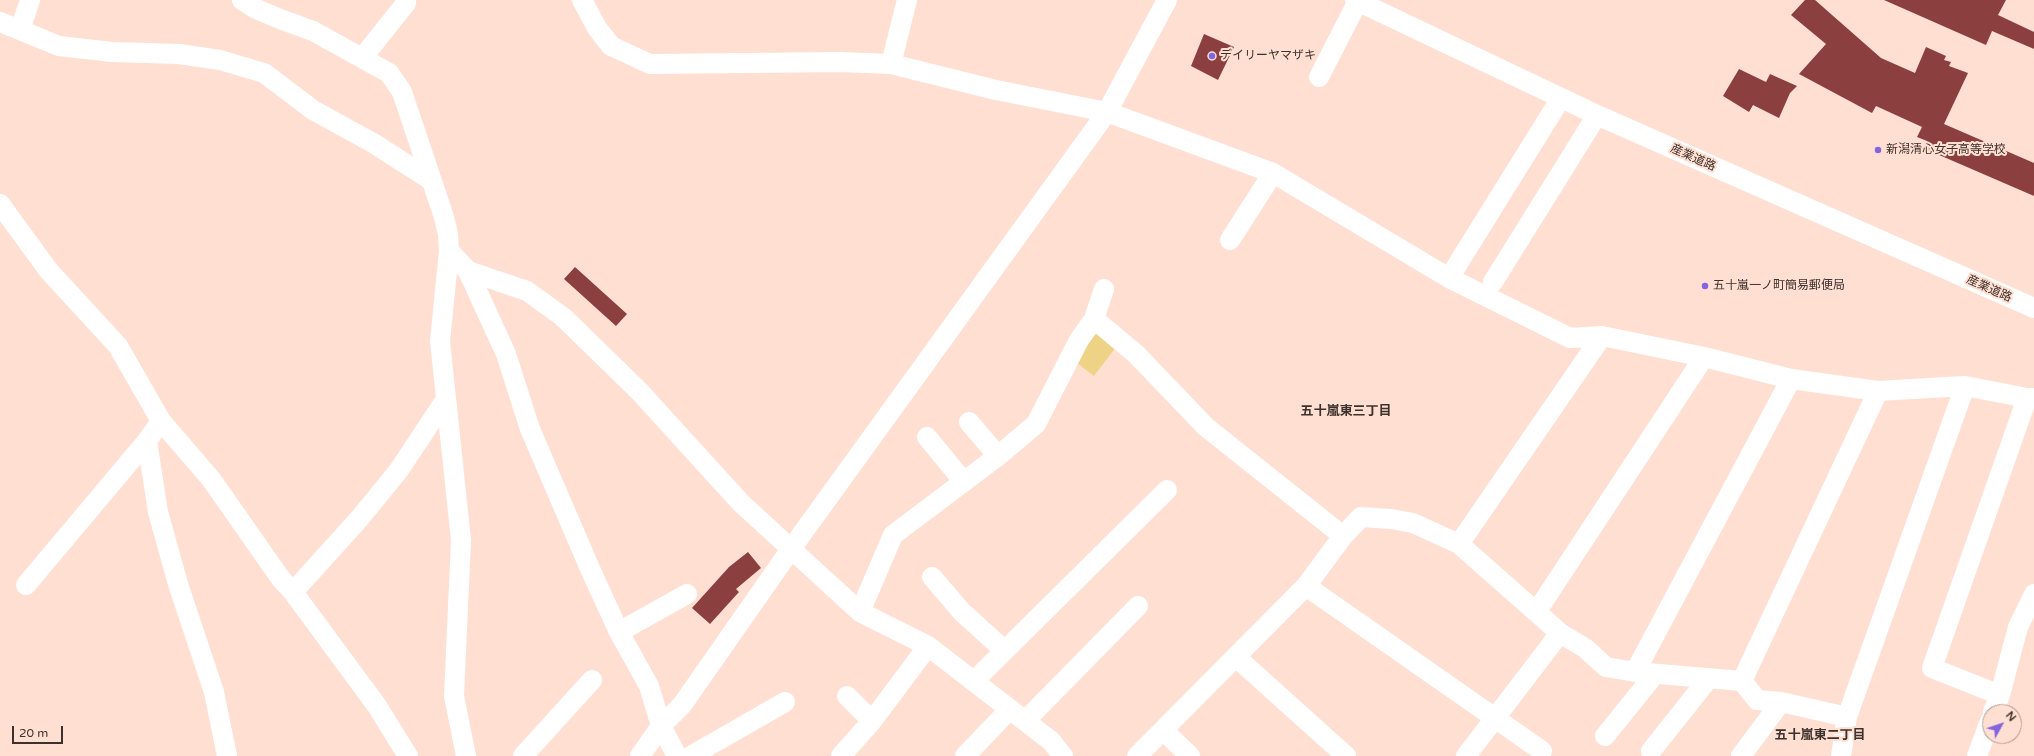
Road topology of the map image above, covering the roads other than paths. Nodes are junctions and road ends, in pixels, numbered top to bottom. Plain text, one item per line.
1 (30, 0) edge
2 (242, 0) edge
3 (406, 0) edge
4 (582, 0) edge
5 (907, 0) edge
6 (1167, 0) edge
7 (1357, 1) edge
8 (0, 22) edge
9 (20, 30) junction
10 (363, 57) junction
11 (891, 64) junction
12 (1319, 78) dead end
13 (1561, 98) junction
14 (1107, 112) junction
15 (1597, 115) junction
16 (1273, 173) junction
17 (430, 180) junction
18 (0, 204) edge
19 (1230, 240) dead end
20 (449, 251) junction
21 (468, 271) junction
22 (1449, 278) junction
23 (1493, 282) dead end
24 (1104, 289) dead end
25 (2034, 308) edge
26 (1094, 319) junction
27 (1602, 336) junction
28 (1704, 357) junction
29 (1790, 379) junction
30 (1965, 386) junction
31 (1878, 391) junction
32 (2030, 398) edge
33 (446, 399) junction
34 (161, 421) junction
35 (970, 422) dead end
36 (927, 437) dead end
37 (147, 441) junction
38 (998, 456) junction
39 (964, 482) junction
40 (1167, 490) dead end
41 (1343, 536) junction
42 (1459, 544) junction
43 (792, 549) junction
44 (932, 577) dead end
45 (26, 585) dead end
46 (1306, 586) junction
47 (293, 592) junction
48 (687, 594) dead end
49 (2034, 594) edge
50 (1138, 606) dead end
51 (1537, 611) junction
52 (860, 612) junction
53 (620, 632) junction
54 (1560, 633) junction
55 (928, 646) junction
56 (1004, 650) junction
57 (1236, 657) junction
58 (1635, 672) junction
59 (1655, 674) junction
60 (1709, 678) junction
61 (592, 680) dead end
62 (974, 681) junction
63 (1742, 681) junction
64 (847, 696) dead end
65 (785, 702) dead end
66 (1781, 702) junction
67 (1997, 704) edge
68 (1018, 715) junction
69 (1847, 717) junction
70 (1495, 718) junction
71 (872, 721) junction
72 (661, 726) junction
73 (1163, 730) junction
74 (1605, 736) dead end
75 (1982, 743) edge
76 (1542, 751) dead end
77 (1651, 751) dead end
78 (227, 756) edge
79 (408, 756) edge
80 (466, 756) edge
81 (523, 756) edge
82 (640, 756) edge
83 (677, 756) edge
84 (691, 756) edge
85 (841, 756) edge
86 (965, 756) edge
87 (1063, 756) edge
88 (1137, 756) edge
89 (1190, 756) edge
90 (1346, 756) edge
91 (1466, 756) edge
92 (1741, 756) edge
93 (1841, 756) edge
94 (1977, 756) edge

1 - 9 street
2 - 10 street
3 - 10 street
4 - 11 street
5 - 11 street
6 - 14 street
7 - 12 street
7 - 13 street, 産業道路
8 - 9 street
9 - 17 street
10 - 17 street
11 - 14 street
13 - 15 street, 産業道路
13 - 22 street
14 - 16 street
14 - 43 street
15 - 23 street
15 - 25 street, 産業道路
16 - 19 street
16 - 22 street
17 - 20 street
18 - 34 street
20 - 21 street
20 - 33 street
21 - 43 street
21 - 53 street
22 - 27 street
24 - 26 street
26 - 38 street
26 - 41 street
27 - 28 street
27 - 42 street
28 - 29 street
28 - 51 street
29 - 31 street
29 - 58 street
30 - 31 street
30 - 32 street
30 - 69 street
31 - 63 street
32 - 67 street
33 - 47 street
33 - 80 street
34 - 37 street
34 - 47 street
35 - 38 street
36 - 39 street
37 - 45 street
37 - 78 street
38 - 39 street
39 - 52 street
40 - 56 street
41 - 42 street
41 - 46 street
42 - 51 street
43 - 52 street
43 - 72 street
44 - 56 street
46 - 57 street
46 - 70 street
47 - 79 street
48 - 53 street
49 - 67 street
50 - 68 street
51 - 54 street
52 - 55 street
53 - 72 street
54 - 58 street
54 - 70 street
55 - 62 street
55 - 71 street
56 - 62 street
57 - 73 street
57 - 90 street
58 - 59 street
59 - 60 street
59 - 74 street
60 - 63 street
60 - 77 street
61 - 81 street
62 - 68 street
63 - 66 street
64 - 71 street
65 - 84 street
66 - 69 street
66 - 92 street
68 - 86 street
68 - 87 street
69 - 93 street
70 - 76 street
70 - 91 street
71 - 85 street
72 - 82 street
72 - 83 street
73 - 88 street
73 - 89 street
75 - 94 street

